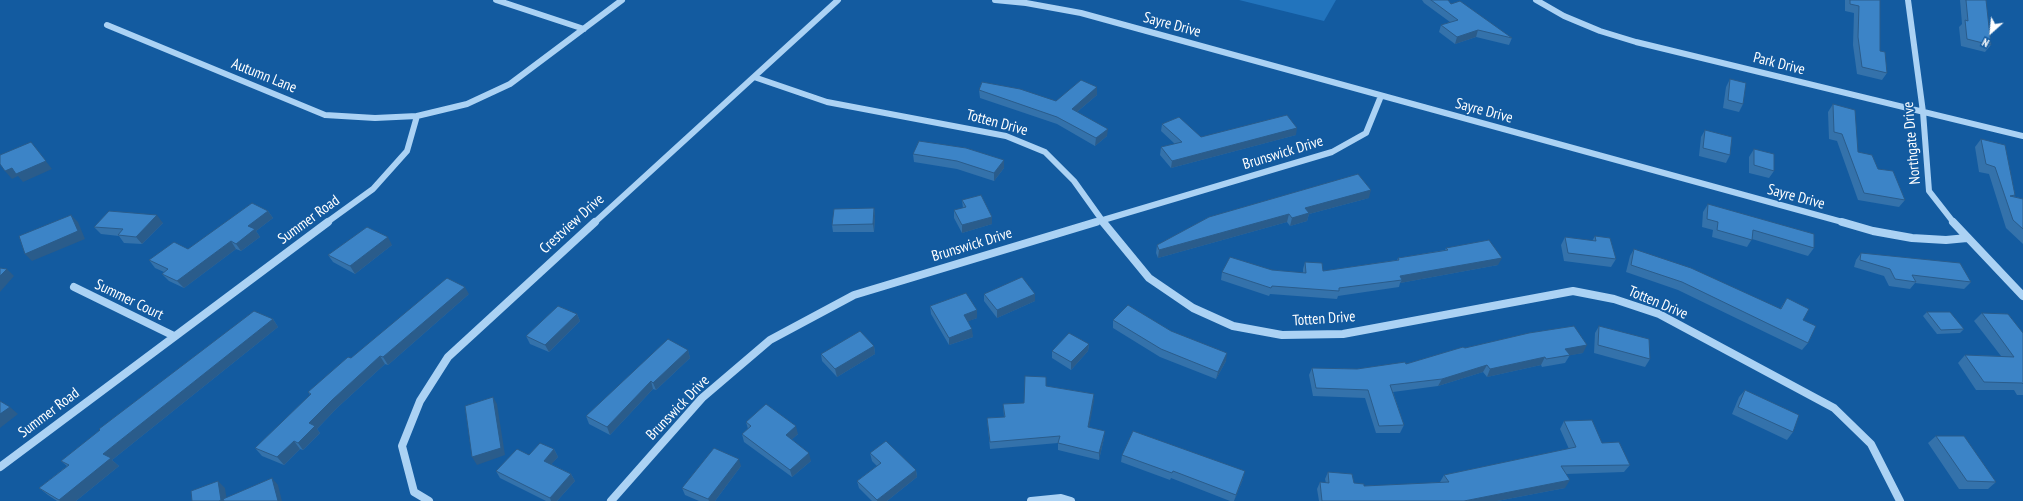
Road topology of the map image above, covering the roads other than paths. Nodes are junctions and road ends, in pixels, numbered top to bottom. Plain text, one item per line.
1 (496, 0) edge
2 (622, 0) edge
3 (838, 0) edge
4 (995, 0) edge
5 (1536, 0) edge
6 (1908, 0) edge
7 (107, 25) dead end
8 (584, 29) junction
9 (754, 77) junction
10 (1381, 96) junction
11 (1923, 112) junction
12 (417, 116) junction
13 (2023, 136) edge
14 (1101, 220) junction
15 (1967, 238) junction
16 (74, 287) dead end
17 (2023, 296) edge
18 (174, 336) junction
19 (0, 467) edge
20 (429, 501) edge
21 (611, 501) edge
22 (1031, 501) edge
23 (1071, 501) edge
24 (1900, 501) edge

1 - 8 street
2 - 8 street
3 - 9 street, Crestview Drive
4 - 10 street, Sayre Drive
5 - 11 street, Park Drive
6 - 11 street, Northgate Drive
7 - 12 street, Autumn Lane
8 - 12 street
9 - 14 street, Totten Drive
9 - 20 street, Crestview Drive
10 - 14 street, Brunswick Drive
10 - 15 street, Sayre Drive
11 - 13 street, Park Drive
11 - 15 street, Northgate Drive
12 - 18 street, Summer Road
14 - 21 street, Brunswick Drive
14 - 24 street, Totten Drive
15 - 17 street, Northgate Drive
16 - 18 street, Summer Court
18 - 19 street, Summer Road
22 - 23 street

